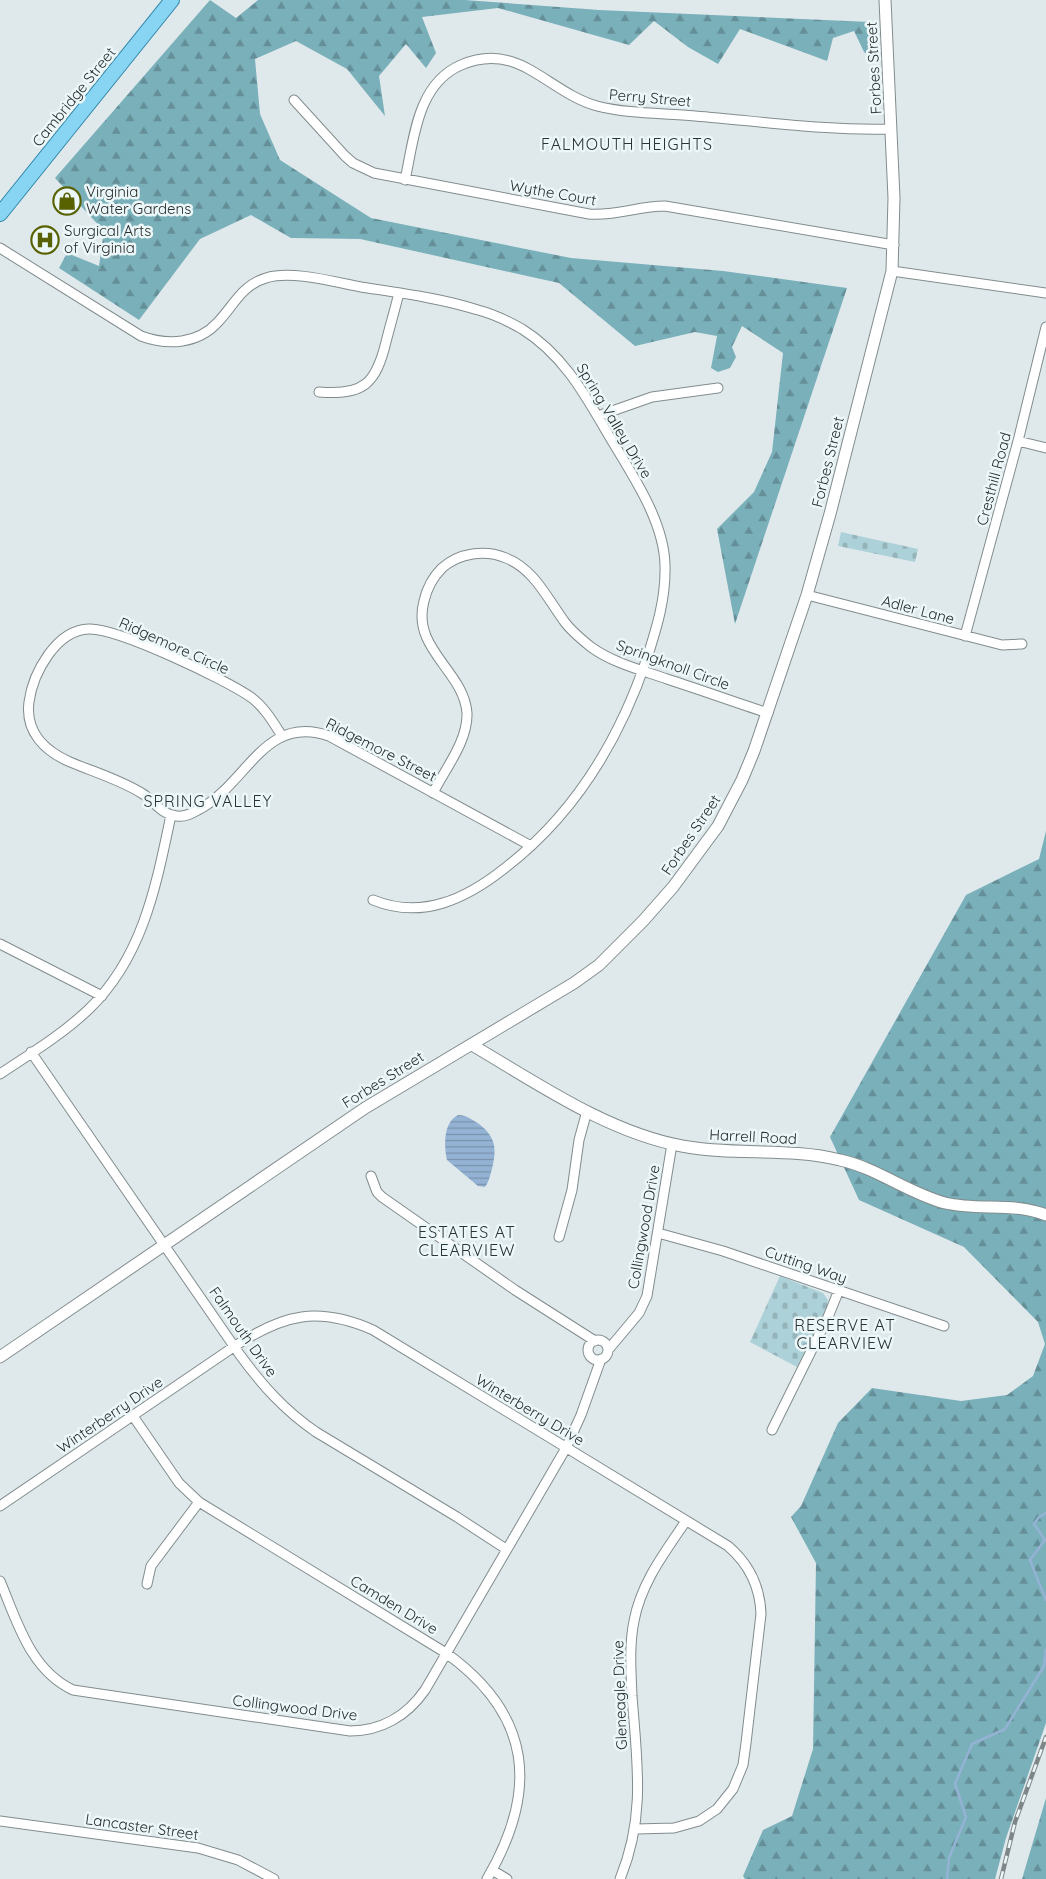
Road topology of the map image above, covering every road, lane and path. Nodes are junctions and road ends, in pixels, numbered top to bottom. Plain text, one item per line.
1 (172, 0) edge
2 (885, 0) edge
3 (294, 100) dead end
4 (891, 129) junction
5 (405, 180) junction
6 (0, 214) edge
7 (894, 245) junction
8 (0, 248) edge
9 (892, 271) junction
10 (399, 293) junction
11 (1046, 293) edge
12 (1046, 327) edge
13 (718, 388) dead end
14 (319, 392) dead end
15 (598, 416) junction
16 (1018, 441) junction
17 (1046, 448) edge
18 (806, 595) junction
19 (965, 636) junction
20 (1022, 644) dead end
21 (643, 671) junction
22 (768, 713) junction
23 (282, 736) junction
24 (433, 792) junction
25 (171, 815) junction
26 (531, 846) junction
27 (373, 900) dead end
28 (0, 944) edge
29 (102, 996) junction
30 (472, 1045) junction
31 (31, 1052) junction
32 (0, 1074) edge
33 (587, 1111) junction
34 (672, 1144) junction
35 (371, 1176) dead end
36 (1046, 1215) edge
37 (658, 1233) junction
38 (559, 1237) dead end
39 (165, 1244) junction
40 (839, 1290) junction
41 (944, 1326) dead end
42 (599, 1345) junction
43 (234, 1346) junction
44 (0, 1357) edge
45 (597, 1358) junction
46 (133, 1416) junction
47 (772, 1430) dead end
48 (566, 1448) junction
49 (199, 1502) junction
50 (0, 1506) edge
51 (686, 1520) junction
52 (506, 1549) junction
53 (0, 1581) edge
54 (147, 1584) dead end
55 (446, 1653) junction
56 (0, 1821) edge
57 (636, 1828) junction
58 (259, 1870) junction
59 (492, 1870) junction
60 (254, 1879) edge
61 (274, 1879) edge
62 (487, 1879) edge
63 (508, 1879) edge
64 (620, 1879) edge

1 - 6 main road, Cambridge Street
2 - 4 street, Forbes Street
3 - 5 street, Wythe Court
4 - 5 street, Perry Street
4 - 7 street, Forbes Street
5 - 7 street, Wythe Court
7 - 9 street, Forbes Street
8 - 10 street, Spring Valley Drive
9 - 11 street
9 - 18 street, Forbes Street
10 - 14 street
10 - 15 street, Spring Valley Drive
12 - 16 street, Cresthill Road
13 - 15 street
15 - 21 street, Spring Valley Drive
16 - 17 street
16 - 19 street, Cresthill Road
18 - 19 street, Adler Lane
18 - 22 street, Forbes Street
19 - 20 street, Adler Lane
21 - 22 street, Springknoll Circle
21 - 24 street, Springknoll Circle
21 - 26 street, Spring Valley Drive
22 - 30 street, Forbes Street
23 - 24 street, Ridgemore Street
23 - 25 street, Ridgemore Street
23 - 25 street, Ridgemore Circle
24 - 26 street, Ridgemore Street
25 - 29 street
26 - 27 street, Spring Valley Drive
28 - 29 street
29 - 31 street
30 - 33 street, Harrell Road
30 - 39 street, Forbes Street
31 - 32 street
31 - 39 street, Falmouth Drive
33 - 34 street, Harrell Road
33 - 38 street
34 - 36 street, Harrell Road
34 - 37 street, Collingwood Drive
35 - 42 street
37 - 40 street, Cutting Way
37 - 42 street, Collingwood Drive
39 - 43 street, Falmouth Drive
39 - 44 street, Forbes Street
40 - 41 street, Cutting Way
40 - 47 street
42 - 45 street, Collingwood Drive
42 - 45 street
43 - 46 street, Winterberry Drive
43 - 48 street, Winterberry Drive
43 - 52 street, Falmouth Drive
45 - 48 street, Collingwood Drive
46 - 49 street, Camden Drive
46 - 50 street, Winterberry Drive
48 - 51 street, Winterberry Drive
48 - 52 street, Collingwood Drive
49 - 54 street
49 - 55 street, Camden Drive
51 - 57 street, Gleneagle Drive
51 - 57 street, Winterberry Drive
52 - 55 street, Collingwood Drive
53 - 55 street, Collingwood Drive
55 - 59 street, Camden Drive
56 - 58 street, Lancaster Street
57 - 64 street, Gleneagle Drive
58 - 60 street
58 - 61 street, Lancaster Street
59 - 62 street, Camden Drive
59 - 63 street

